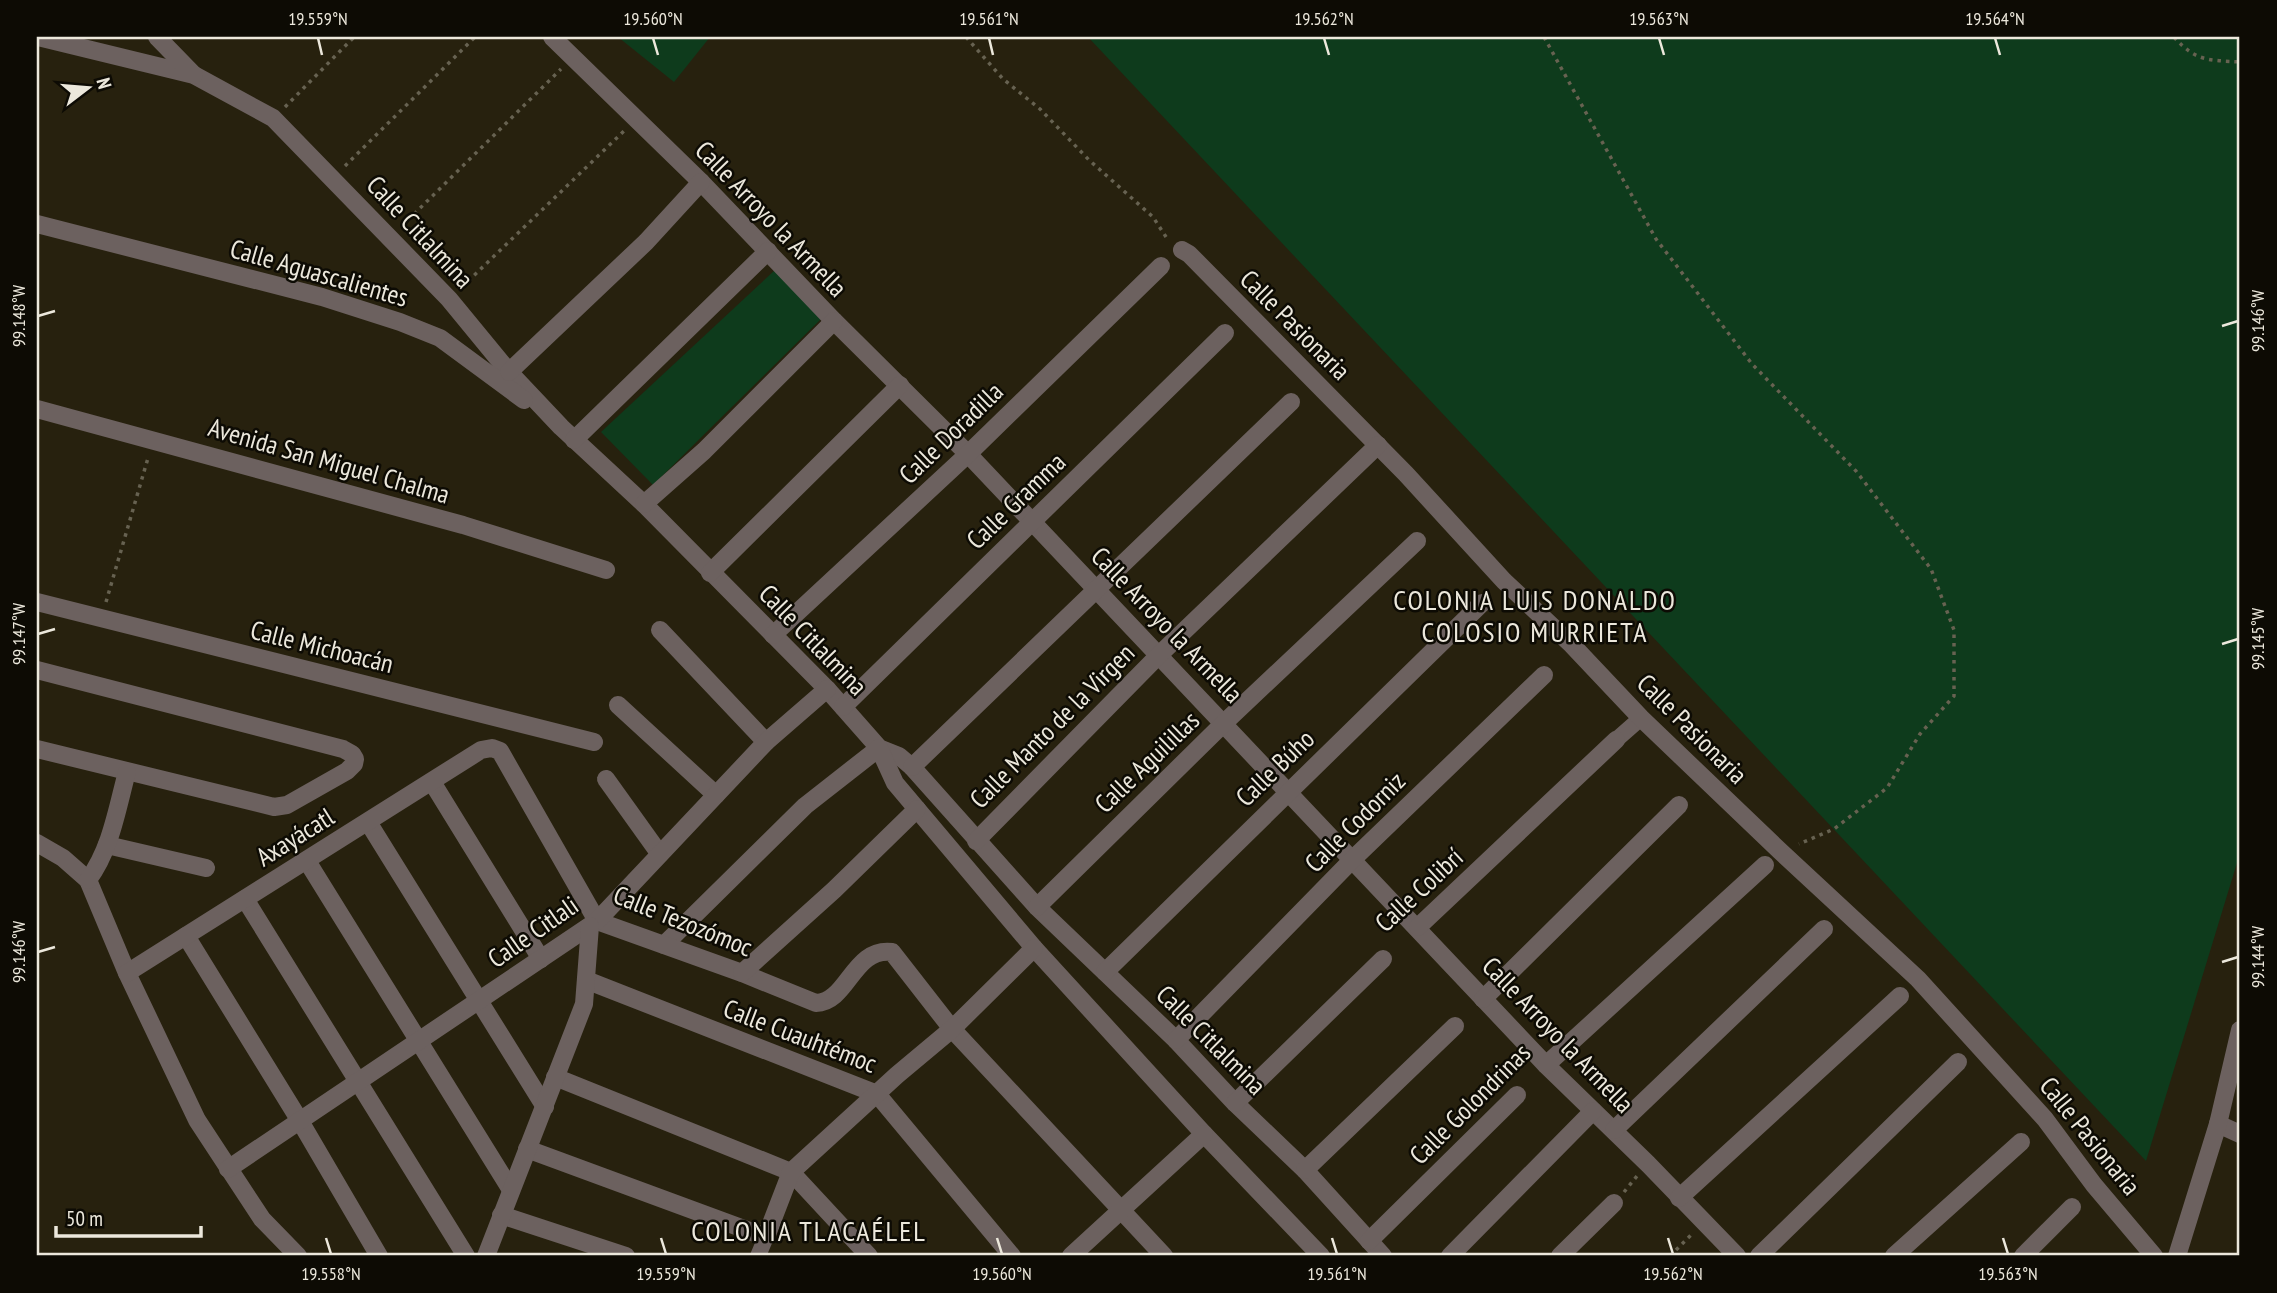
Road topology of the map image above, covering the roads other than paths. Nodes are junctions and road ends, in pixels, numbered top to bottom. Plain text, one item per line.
1 (38, 37) edge
2 (157, 37) edge
3 (552, 37) edge
4 (194, 75) junction
5 (701, 182) junction
6 (37, 225) edge
7 (1178, 250) road end
8 (768, 251) junction
9 (1161, 266) dead end
10 (834, 321) junction
11 (1225, 333) dead end
12 (509, 372) junction
13 (900, 385) junction
14 (1291, 402) dead end
15 (37, 409) edge
16 (568, 433) junction
17 (1378, 445) junction
18 (968, 454) junction
19 (644, 504) junction
20 (1032, 522) junction
21 (1417, 541) dead end
22 (606, 570) dead end
23 (710, 573) junction
24 (1096, 590) junction
25 (37, 601) edge
26 (1482, 604) dead end
27 (660, 631) dead end
28 (773, 635) junction
29 (1158, 656) junction
30 (37, 670) edge
31 (1544, 675) dead end
32 (827, 689) junction
33 (618, 705) dead end
34 (843, 708) junction
35 (1641, 718) junction
36 (1224, 723) junction
37 (1616, 740) joint
38 (594, 742) dead end
39 (766, 742) junction
40 (492, 748) joint
41 (879, 748) junction
42 (37, 749) edge
43 (912, 767) junction
44 (127, 772) junction
45 (606, 779) dead end
46 (432, 782) junction
47 (1287, 793) junction
48 (716, 795) junction
49 (1679, 805) dead end
50 (917, 809) junction
51 (368, 822) junction
52 (976, 841) junction
53 (37, 843) edge
54 (107, 845) junction
55 (659, 853) junction
56 (1353, 859) junction
57 (307, 861) junction
58 (1765, 865) dead end
59 (206, 868) dead end
60 (88, 880) junction
61 (245, 899) junction
62 (1037, 907) junction
63 (594, 923) junction
64 (1418, 927) junction
65 (1824, 929) dead end
66 (186, 936) junction
67 (664, 945) junction
68 (1034, 948) junction
69 (541, 959) junction
70 (1383, 959) dead end
71 (127, 972) junction
72 (1105, 972) junction
73 (742, 973) junction
74 (586, 980) junction
75 (1899, 996) dead end
76 (1483, 999) junction
77 (479, 1000) junction
78 (1455, 1026) dead end
79 (951, 1029) junction
80 (2240, 1030) edge
81 (1176, 1040) junction
82 (419, 1041) junction
83 (1958, 1062) dead end
84 (1546, 1065) junction
85 (555, 1077) junction
86 (358, 1082) junction
87 (877, 1094) junction
88 (1517, 1095) dead end
89 (1235, 1103) junction
90 (545, 1107) junction
91 (1593, 1111) junction
92 (300, 1121) junction
93 (2218, 1124) junction
94 (1614, 1130) junction
95 (1204, 1134) junction
96 (2240, 1135) edge
97 (2021, 1142) dead end
98 (527, 1149) junction
99 (228, 1170) junction
100 (1305, 1170) junction
101 (791, 1172) junction
102 (511, 1190) junction
103 (1679, 1198) junction
104 (1614, 1203) road end
105 (2072, 1207) dead end
106 (1122, 1209) junction
107 (501, 1215) junction
108 (766, 1237) junction
109 (1369, 1241) junction
110 (298, 1256) edge
111 (379, 1256) edge
112 (466, 1256) edge
113 (485, 1256) edge
114 (626, 1256) edge
115 (758, 1256) edge
116 (869, 1256) edge
117 (1012, 1256) edge
118 (1071, 1256) edge
119 (1164, 1256) edge
120 (1321, 1256) edge
121 (1382, 1256) edge
122 (1450, 1256) edge
123 (1560, 1256) edge
124 (1737, 1256) edge
125 (1759, 1256) edge
126 (1894, 1256) edge
127 (2023, 1256) edge
128 (2154, 1256) edge
129 (2177, 1256) edge

1 - 4 street
2 - 4 street
3 - 5 street, Calle Arroyo la Armella
4 - 12 street, Calle Citlalmina
5 - 8 street, Calle Arroyo la Armella
5 - 12 street
6 - 16 street, Calle Aguascalientes
7 - 17 street, Calle Pasionaria
8 - 10 street, Calle Arroyo la Armella
8 - 16 street
9 - 18 street, Calle Doradilla
10 - 13 street, Calle Arroyo la Armella
10 - 19 street
11 - 20 street, Calle Gramma
12 - 16 street, Calle Citlalmina
13 - 18 street, Calle Arroyo la Armella
13 - 23 street
14 - 24 street
15 - 22 street, Avenida San Miguel Chalma
16 - 19 street, Calle Citlalmina
17 - 29 street, Calle Manto de la Virgen
17 - 35 street, Calle Pasionaria
18 - 20 street, Calle Arroyo la Armella
18 - 28 street, Calle Doradilla
19 - 23 street, Calle Citlalmina
20 - 24 street, Calle Arroyo la Armella
20 - 34 street, Calle Gramma
21 - 36 street, Calle Aguilillas
23 - 28 street, Calle Citlalmina
24 - 29 street, Calle Arroyo la Armella
24 - 43 street
25 - 38 street, Calle Michoacán
26 - 47 street, Calle Búho
27 - 39 street
28 - 32 street, Calle Citlalmina
29 - 36 street, Calle Arroyo la Armella
29 - 52 street, Calle Manto de la Virgen
30 - 44 street
31 - 56 street, Calle Codorniz
32 - 34 street, Calle Citlalmina
32 - 39 street, Calle Citlali
33 - 48 street
34 - 41 street, Calle Citlalmina
35 - 37 street, Calle Colibrí
35 - 128 street, Calle Pasionaria
36 - 47 street, Calle Arroyo la Armella
36 - 62 street, Calle Aguilillas
37 - 64 street, Calle Colibrí
39 - 48 street, Calle Citlali
40 - 46 street, Axayácatl
40 - 63 street, Calle Tezozómoc
41 - 43 street, Calle Citlalmina
41 - 50 street
41 - 67 street
42 - 44 street
43 - 52 street, Calle Citlalmina
44 - 54 street
45 - 55 street
46 - 51 street, Axayácatl
46 - 69 street
47 - 56 street, Calle Arroyo la Armella
47 - 72 street, Calle Búho
48 - 55 street, Calle Citlali
49 - 76 street
50 - 68 street
50 - 73 street
51 - 57 street, Axayácatl
51 - 77 street
52 - 62 street, Calle Citlalmina
53 - 60 street
54 - 59 street
54 - 60 street
55 - 63 street, Calle Citlali
56 - 64 street, Calle Arroyo la Armella
56 - 81 street, Calle Codorniz
57 - 61 street, Axayácatl
57 - 82 street
58 - 84 street, Calle Golondrinas
60 - 71 street
61 - 66 street, Axayácatl
61 - 86 street
62 - 72 street, Calle Citlalmina
63 - 67 street, Calle Tezozómoc
63 - 69 street, Calle Citlali
63 - 74 street
64 - 76 street, Calle Arroyo la Armella
65 - 94 street
66 - 71 street, Axayácatl
66 - 92 street
67 - 73 street, Calle Tezozómoc
68 - 79 street
68 - 95 street
69 - 77 street, Calle Citlali
70 - 89 street, Calle Colibrí
71 - 99 street
72 - 81 street, Calle Citlalmina
73 - 79 street, Calle Tezozómoc
74 - 85 street
74 - 87 street, Calle Cuauhtémoc
75 - 103 street
76 - 84 street, Calle Arroyo la Armella
77 - 82 street, Calle Citlali
77 - 90 street
78 - 100 street
79 - 87 street
79 - 106 street
80 - 93 street
81 - 89 street, Calle Citlalmina
82 - 86 street, Calle Citlali
82 - 102 street
83 - 125 street
84 - 91 street, Calle Arroyo la Armella
85 - 90 street
85 - 101 street
86 - 92 street, Calle Citlali
86 - 112 street
87 - 101 street
87 - 117 street, Calle Cuauhtémoc
88 - 109 street, Calle Golondrinas
89 - 100 street, Calle Citlalmina
90 - 98 street
91 - 94 street, Calle Arroyo la Armella
91 - 122 street
92 - 99 street, Calle Citlali
92 - 111 street
93 - 96 street
93 - 129 street
94 - 103 street, Calle Arroyo la Armella
95 - 106 street
95 - 120 street
97 - 126 street
98 - 102 street
98 - 108 street
99 - 110 street
100 - 109 street, Calle Citlalmina
101 - 108 street
101 - 116 street
102 - 107 street
103 - 124 street, Calle Arroyo la Armella
104 - 123 street
105 - 127 street
106 - 118 street
106 - 119 street
107 - 113 street
107 - 114 street
108 - 115 street
109 - 121 street, Calle Citlalmina

